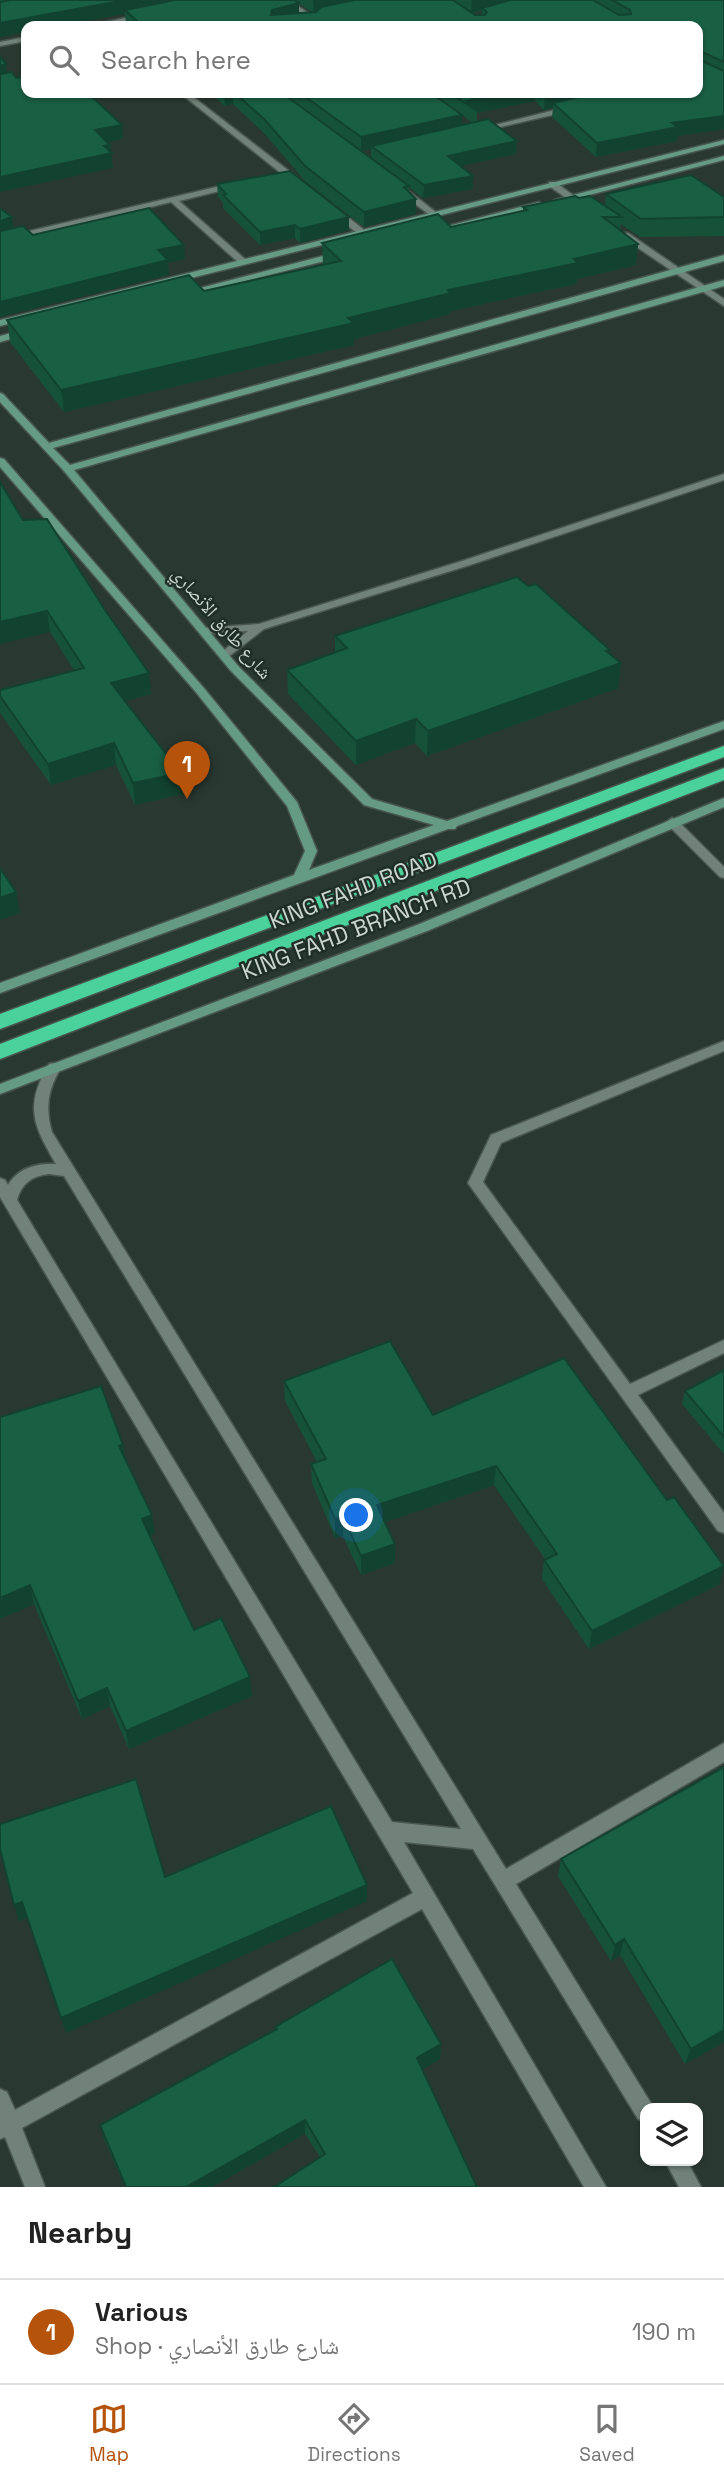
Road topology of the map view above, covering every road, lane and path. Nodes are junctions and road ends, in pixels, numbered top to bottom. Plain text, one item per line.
1 (285, 0) edge
2 (158, 13) edge
3 (324, 16) edge
4 (312, 19) junction
5 (117, 21) edge
6 (300, 21) edge
7 (315, 21) edge
8 (21, 40) edge
9 (0, 44) edge
10 (190, 98) edge
11 (587, 104) edge
12 (464, 123) edge
13 (724, 142) edge
14 (724, 158) edge
15 (286, 173) junction
16 (273, 176) edge
17 (390, 181) edge
18 (248, 182) edge
19 (552, 184) junction
20 (307, 189) edge
21 (571, 197) junction
22 (173, 200) junction
23 (328, 206) edge
24 (592, 212) edge
25 (433, 213) junction
26 (613, 227) edge
27 (360, 231) junction
28 (425, 233) edge
29 (0, 242) edge
30 (345, 253) edge
31 (724, 258) edge
32 (242, 261) junction
33 (676, 271) junction
34 (724, 283) edge
35 (703, 289) junction
36 (173, 296) edge
37 (724, 303) edge
38 (0, 323) edge
39 (40, 329) edge
40 (0, 339) edge
41 (0, 396) edge
42 (48, 446) junction
43 (0, 461) edge
44 (68, 469) junction
45 (724, 477) edge
46 (260, 627) junction
47 (204, 631) junction
48 (224, 656) junction
49 (724, 725) edge
50 (724, 751) edge
51 (724, 774) edge
52 (724, 802) edge
53 (672, 822) junction
54 (450, 826) junction
55 (724, 874) edge
56 (299, 878) junction
57 (0, 988) edge
58 (0, 1022) edge
59 (724, 1045) edge
60 (0, 1052) edge
61 (54, 1068) junction
62 (0, 1089) edge
63 (68, 1171) junction
64 (0, 1184) edge
65 (10, 1201) junction
66 (724, 1346) edge
67 (627, 1393) junction
68 (724, 1526) edge
69 (724, 1752) edge
70 (387, 1831) junction
71 (478, 1840) junction
72 (503, 1881) junction
73 (425, 1897) junction
74 (0, 2099) edge
75 (640, 2104) edge
76 (5, 2126) edge
77 (678, 2166) edge
78 (35, 2187) edge
79 (596, 2187) edge
80 (691, 2187) edge

1 - 4 street
2 - 5 street
3 - 4 street
4 - 6 street
4 - 7 street
8 - 9 street
10 - 15 street
11 - 12 street
13 - 19 street
14 - 21 street
15 - 16 street
15 - 20 street
17 - 25 street
18 - 22 street
19 - 21 street
19 - 25 street
21 - 24 street
21 - 28 street
22 - 29 street
22 - 32 street
23 - 27 street
25 - 27 street
26 - 33 street
27 - 32 street
30 - 36 street
31 - 33 street
32 - 38 street
33 - 35 street
33 - 42 street
34 - 35 street
35 - 37 street
35 - 44 street
39 - 40 street
41 - 42 street, شارع طارق الأنصاري
42 - 44 street, شارع طارق الأنصاري
43 - 56 street
44 - 47 street, شارع طارق الأنصاري
45 - 46 street
46 - 47 street
46 - 48 street
47 - 48 street, شارع طارق الأنصاري
48 - 54 street, شارع طارق الأنصاري
49 - 54 street
50 - 58 highway, KING FAHD ROAD
51 - 60 highway, KING FAHD ROAD
52 - 53 street, KING FAHD BRANCH RD
53 - 55 street
53 - 61 street, KING FAHD BRANCH RD
54 - 56 street
56 - 57 street
59 - 67 street
61 - 62 street, KING FAHD BRANCH RD
61 - 63 street
63 - 65 street
63 - 71 street
64 - 65 street
65 - 70 street
66 - 67 street
67 - 68 street
69 - 72 street
70 - 71 street
70 - 73 street
71 - 72 street
72 - 75 street
73 - 76 street
73 - 79 street
74 - 76 street
76 - 78 street
77 - 80 street

